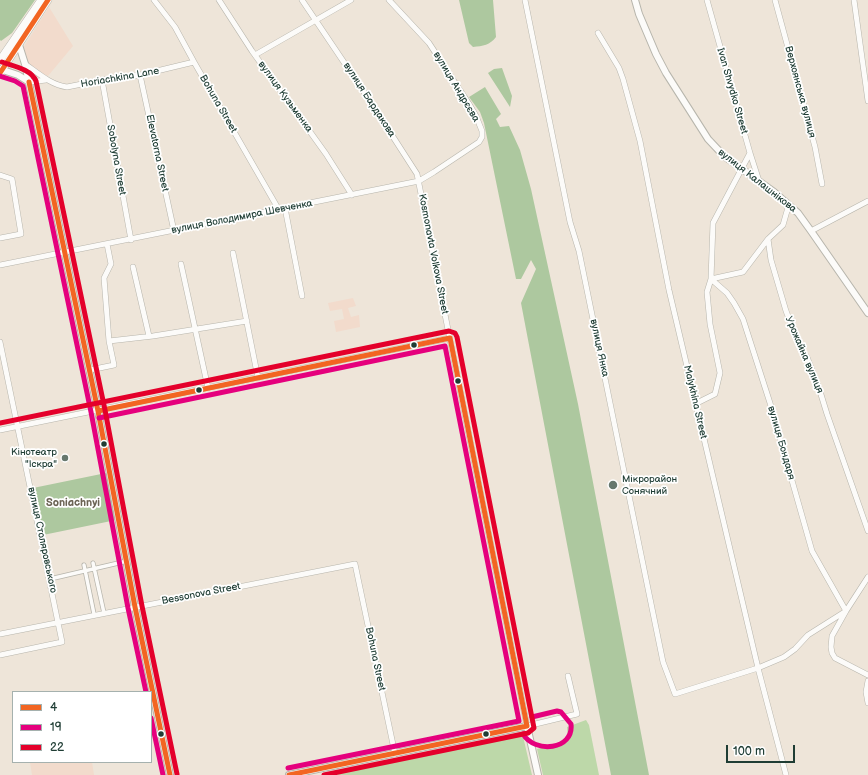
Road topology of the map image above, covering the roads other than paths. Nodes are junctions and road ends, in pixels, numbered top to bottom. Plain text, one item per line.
1 (41, 0) edge
2 (48, 0) edge
3 (154, 0) edge
4 (219, 0) edge
5 (302, 0) edge
6 (351, 0) edge
7 (389, 0) edge
8 (525, 0) edge
9 (635, 0) edge
10 (707, 0) edge
11 (775, 0) edge
12 (854, 0) edge
13 (316, 20) junction
14 (598, 32) dead end
15 (19, 45) junction
16 (255, 55) junction
17 (0, 59) edge
18 (194, 62) junction
19 (26, 64) junction
20 (1, 70) edge
21 (140, 75) junction
22 (46, 80) junction
23 (102, 80) junction
24 (29, 82) junction
25 (868, 101) edge
26 (750, 153) junction
27 (742, 168) junction
28 (0, 175) edge
29 (419, 181) junction
30 (759, 181) junction
31 (822, 184) dead end
32 (352, 195) junction
33 (868, 201) edge
34 (788, 204) junction
35 (286, 208) junction
36 (279, 210) junction
37 (174, 231) junction
38 (811, 231) junction
39 (0, 238) edge
40 (768, 239) junction
41 (131, 240) junction
42 (107, 244) junction
43 (233, 252) dead end
44 (64, 253) junction
45 (181, 264) dead end
46 (0, 265) edge
47 (133, 267) dead end
48 (711, 279) junction
49 (302, 296) dead end
50 (868, 313) edge
51 (247, 321) junction
52 (196, 329) junction
53 (149, 336) junction
54 (450, 338) junction
55 (109, 341) junction
56 (0, 342) edge
57 (90, 370) junction
58 (258, 378) junction
59 (208, 388) junction
60 (695, 404) junction
61 (98, 411) junction
62 (18, 426) junction
63 (0, 430) edge
64 (868, 531) edge
65 (127, 561) junction
66 (93, 563) dead end
67 (355, 564) joint
68 (84, 565) dead end
69 (94, 569) junction
70 (85, 571) junction
71 (868, 577) edge
72 (50, 579) junction
73 (135, 607) junction
74 (846, 611) junction
75 (104, 612) junction
76 (94, 614) junction
77 (58, 621) junction
78 (828, 630) junction
79 (0, 634) edge
80 (0, 655) edge
81 (758, 668) junction
82 (868, 675) edge
83 (568, 676) dead end
84 (868, 681) edge
85 (868, 703) edge
86 (527, 726) junction
87 (395, 754) junction
88 (170, 775) edge
89 (289, 775) edge
90 (538, 775) edge
91 (786, 775) edge

1 - 17 main road
2 - 15 main road
3 - 18 street, Bohuna Street
4 - 16 street, вулиця Кузьменка
5 - 13 street, вулиця Бардакова
6 - 13 street
7 - 29 street, вулиця Андрєєва
8 - 81 street, вулиця Янка
9 - 27 street, вулиця Калашнікова
10 - 26 street, Ivan Shvydko Street
11 - 31 street, Верхоянська вулиця
12 - 25 street
13 - 16 street
13 - 29 street, вулиця Бардакова
14 - 60 street, Malykhina Street
15 - 19 street
15 - 20 main road
16 - 32 street, вулиця Кузьменка
18 - 21 street, Horiachkina Lane
18 - 36 street, Bohuna Street
19 - 22 street, Horiachkina Lane
19 - 24 street
20 - 24 street
21 - 23 street, Horiachkina Lane
21 - 37 street, Elevatorna Street
22 - 23 street, Horiachkina Lane
22 - 24 street, Horiachkina Lane
23 - 41 street, Sobolyna Street
24 - 44 street
26 - 27 street
26 - 30 street, Ivan Shvydko Street
27 - 30 street, вулиця Калашнікова
27 - 48 street
28 - 39 street
29 - 32 street, вулиця Володимира Шевченка
29 - 54 street, Kosmonavta Volkova Street
30 - 34 street, вулиця Калашнікова
32 - 35 street, вулиця Володимира Шевченка
33 - 38 street
34 - 38 street, вулиця Калашнікова
34 - 40 street
35 - 36 street, вулиця Володимира Шевченка
35 - 49 street
36 - 37 street, вулиця Володимира Шевченка
37 - 41 street, вулиця Володимира Шевченка
38 - 50 street, вулиця Калашнікова
40 - 48 street
40 - 64 street, Урожайна вулиця
41 - 42 street, вулиця Володимира Шевченка
42 - 44 street, вулиця Володимира Шевченка
42 - 55 street
43 - 51 street
44 - 46 street, вулиця Володимира Шевченка
44 - 57 street
45 - 52 street
47 - 53 street
48 - 60 street
48 - 74 street, вулиця Бондаря
51 - 52 street
51 - 58 street
52 - 53 street
52 - 59 street
53 - 55 street
54 - 58 street
54 - 86 street, Kosmonavta Volkova Street
55 - 57 street
56 - 62 street, вулиця Столяровського
57 - 61 street
58 - 59 street
59 - 61 street
60 - 81 street, Malykhina Street
61 - 62 street
61 - 65 street
62 - 63 street
62 - 72 street, вулиця Столяровського
65 - 69 street
65 - 73 street
66 - 69 street
67 - 73 street, Bessonova Street
67 - 87 street, Bohuna Street
68 - 70 street
69 - 70 street
69 - 75 street
70 - 72 street
70 - 76 street
71 - 74 street
72 - 77 street, вулиця Столяровського
73 - 75 street, Bessonova Street
73 - 88 street
74 - 78 street
74 - 78 street
75 - 76 street, Bessonova Street
76 - 77 street, Bessonova Street
77 - 79 street, Bessonova Street
77 - 80 street, вулиця Столяровського
78 - 81 street
78 - 82 street
81 - 91 street, Malykhina Street
83 - 86 street
84 - 85 street
86 - 87 street
86 - 90 street
87 - 89 street

